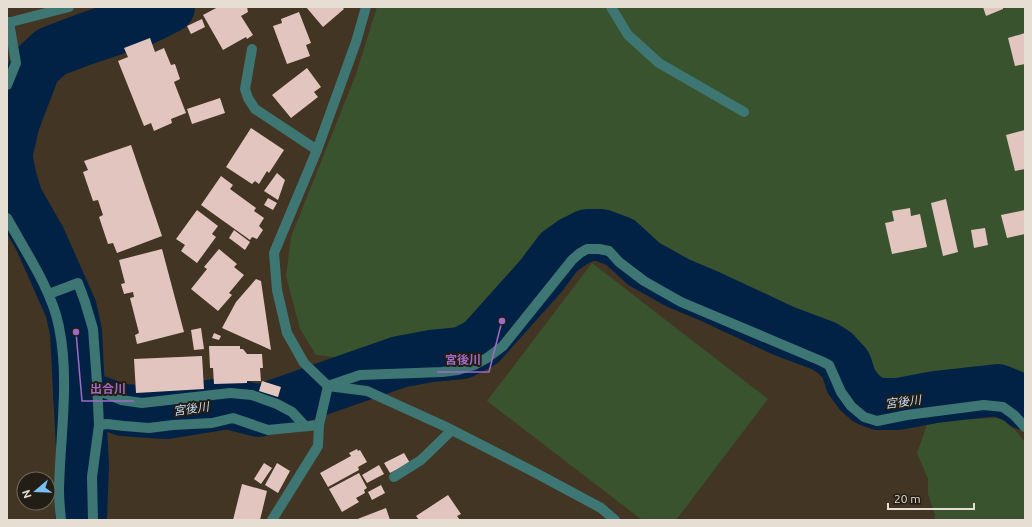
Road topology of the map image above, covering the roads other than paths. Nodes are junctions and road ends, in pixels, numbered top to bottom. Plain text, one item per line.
1 (69, 7) edge
2 (366, 7) edge
3 (611, 7) edge
4 (8, 22) edge
5 (252, 49) dead end
6 (7, 85) edge
7 (744, 112) dead end
8 (317, 150) junction
9 (7, 218) edge
10 (49, 294) junction
11 (328, 386) junction
12 (97, 390) junction
13 (98, 425) junction
14 (318, 425) junction
15 (305, 426) junction
16 (1025, 427) edge
17 (452, 430) junction
18 (394, 477) dead end
19 (61, 520) edge
20 (93, 520) edge
21 (272, 520) edge
22 (615, 520) edge

1 - 4 street
2 - 8 street
3 - 7 street
4 - 6 street
5 - 8 street
8 - 11 street
9 - 10 street
10 - 12 street
10 - 19 street
11 - 14 street
11 - 16 street
11 - 17 street
12 - 13 street
12 - 15 street
13 - 15 street
13 - 20 street
14 - 15 street
14 - 21 street
17 - 18 street
17 - 22 street

